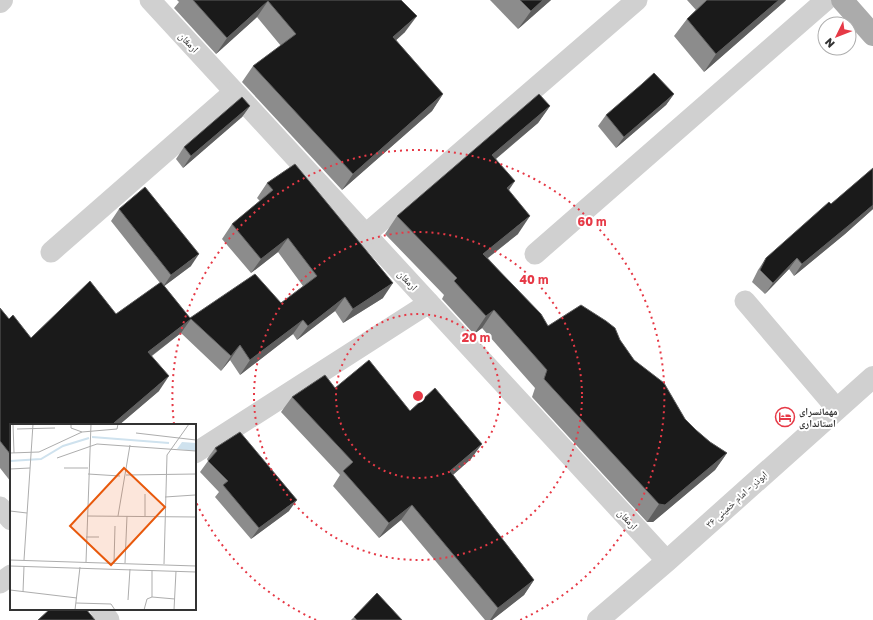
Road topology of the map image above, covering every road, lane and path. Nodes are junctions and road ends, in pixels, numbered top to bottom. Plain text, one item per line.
1 (150, 0) edge
2 (637, 0) edge
3 (826, 0) edge
4 (842, 0) edge
5 (873, 35) edge
6 (234, 92) junction
7 (366, 234) junction
8 (51, 252) dead end
9 (535, 254) dead end
10 (746, 301) dead end
11 (429, 303) junction
12 (873, 377) edge
13 (837, 409) junction
14 (196, 452) edge
15 (0, 507) edge
16 (10, 519) edge
17 (666, 561) junction
18 (10, 576) edge
19 (0, 583) edge
20 (101, 610) edge
21 (109, 620) edge
22 (598, 620) edge

1 - 6 street, ارمغان
2 - 7 street
3 - 9 street
4 - 5 main road
6 - 7 street, ارمغان
6 - 8 street
7 - 11 street, ارمغان
10 - 13 street
11 - 14 street
11 - 17 street, ارمغان
12 - 13 street, ابوذر - امام خمینی ۳۶
13 - 17 street, ابوذر - امام خمینی ۳۶
15 - 16 street
17 - 22 street, ابوذر - امام خمینی ۳۶
18 - 19 street
20 - 21 street

